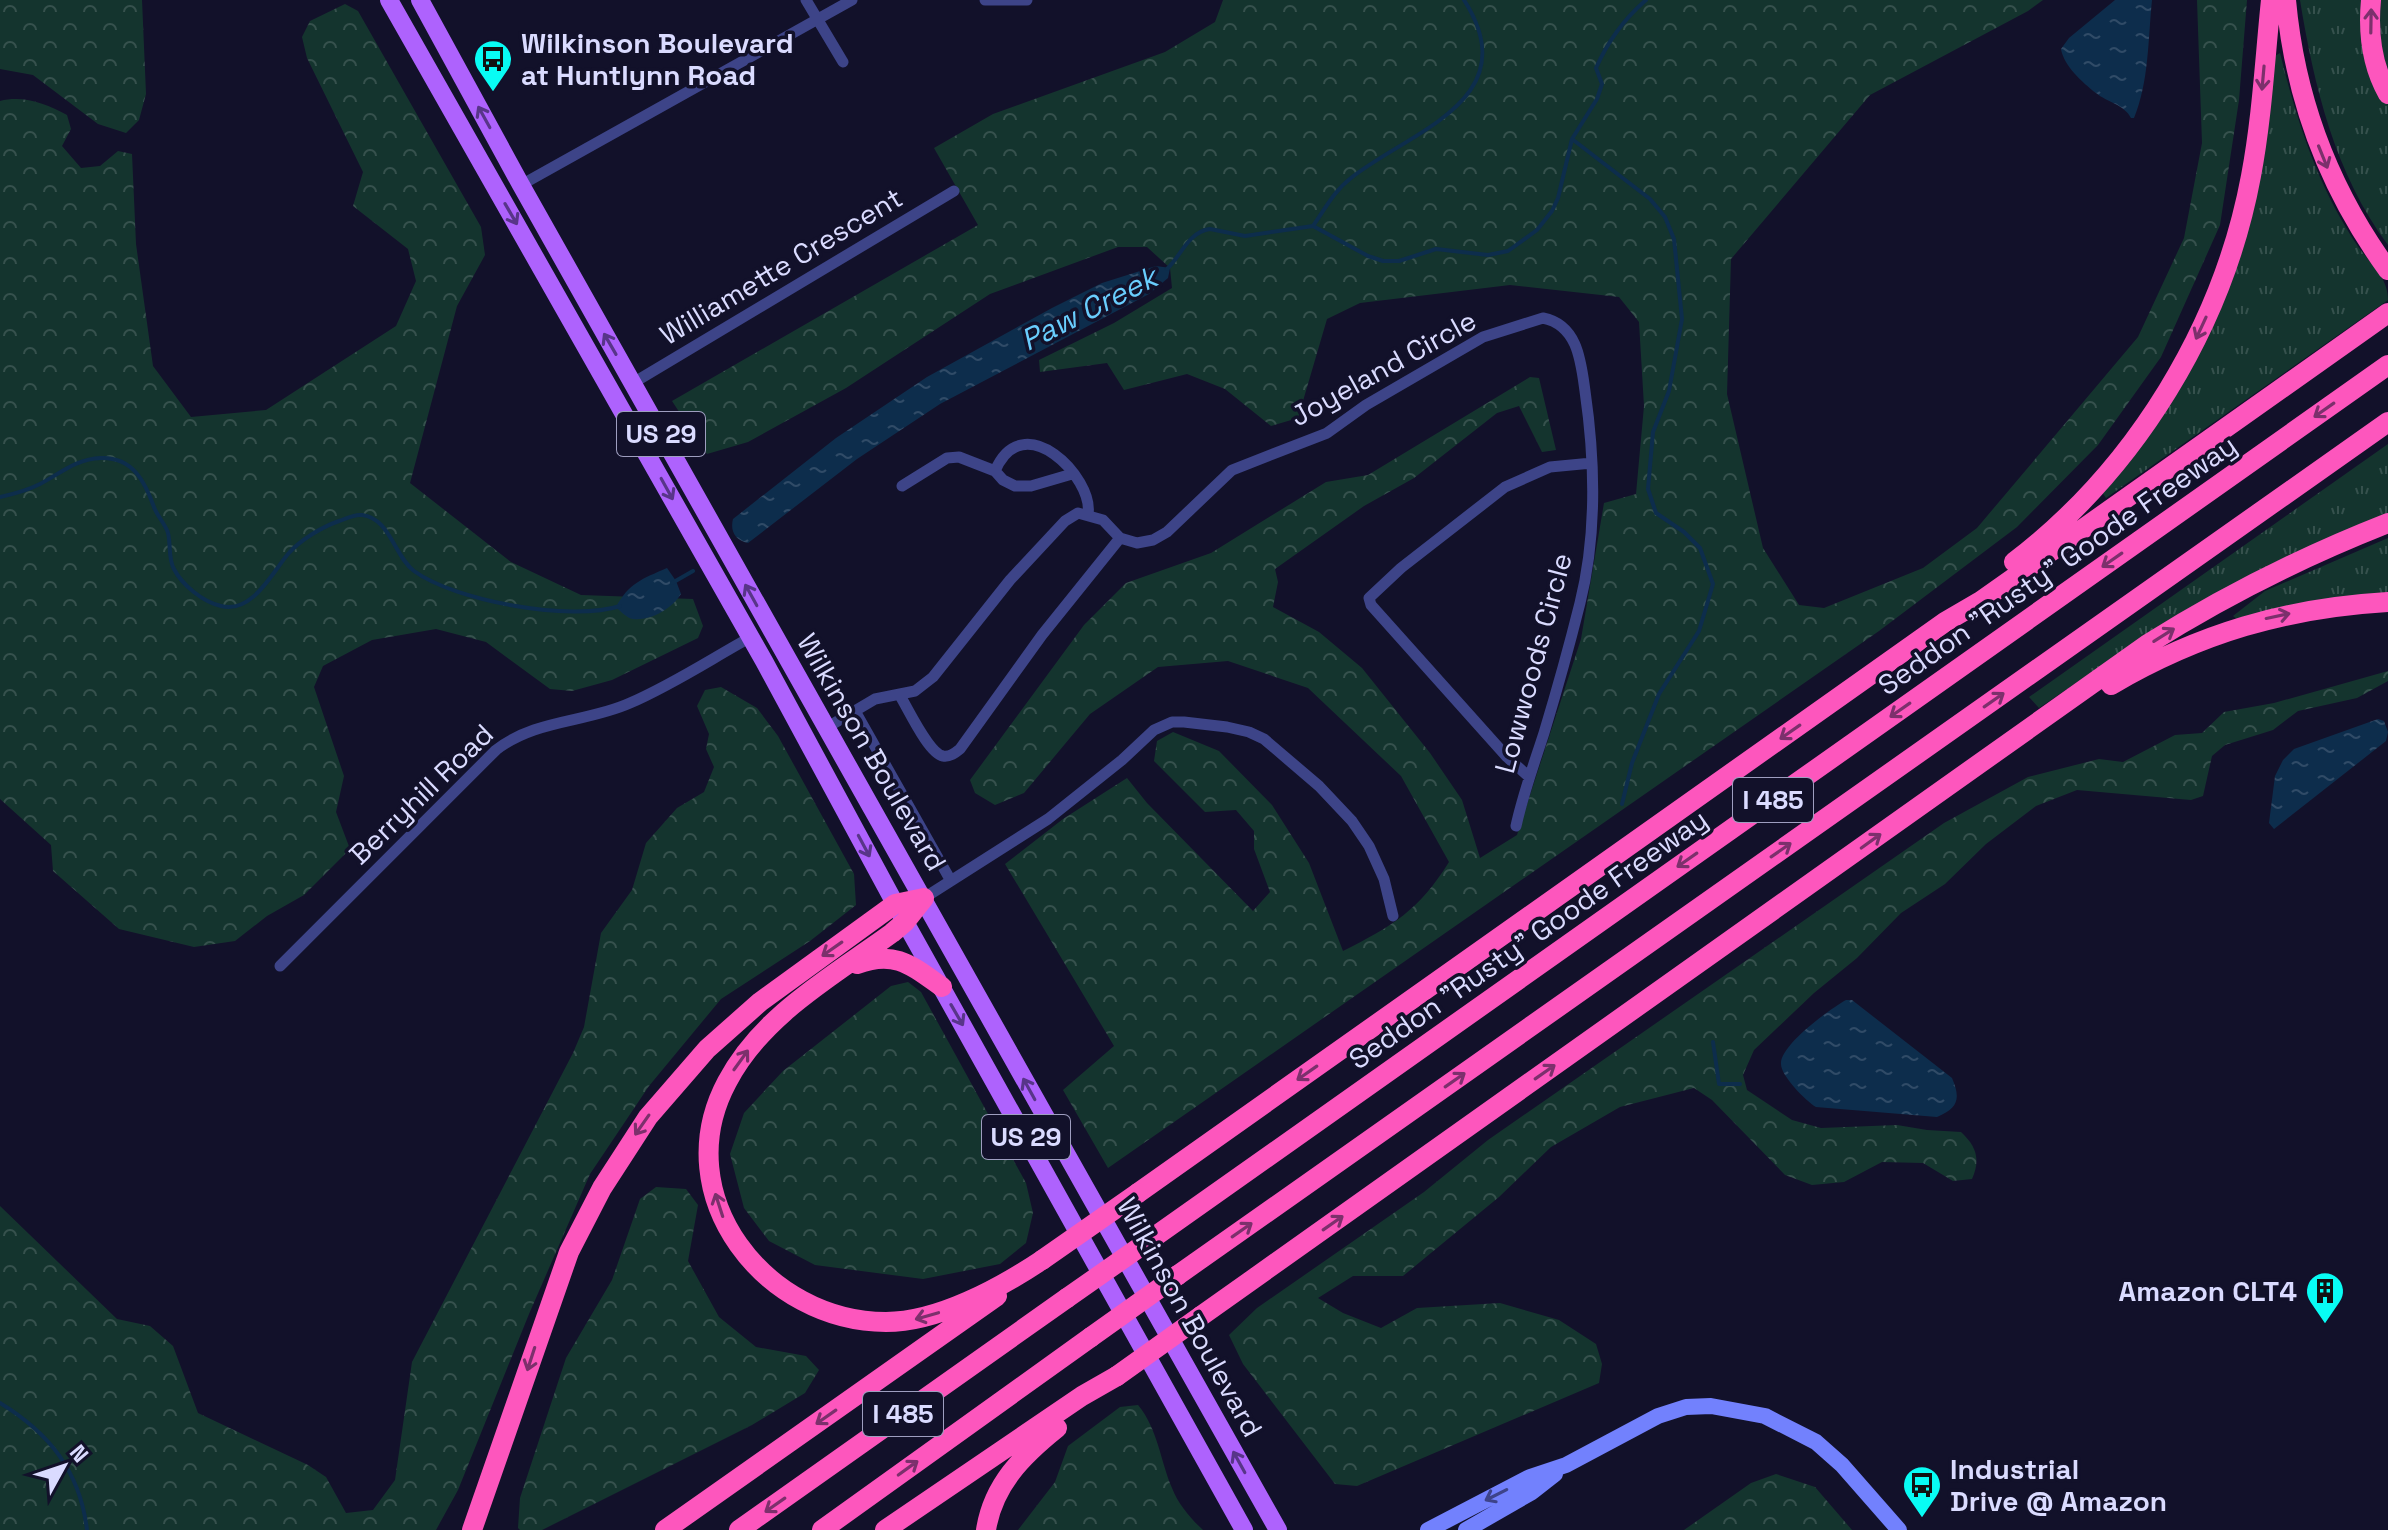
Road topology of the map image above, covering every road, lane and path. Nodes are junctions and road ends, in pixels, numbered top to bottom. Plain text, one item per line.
1 (389, 0) edge
2 (420, 0) edge
3 (806, 0) edge
4 (852, 0) edge
5 (985, 0) edge
6 (1027, 0) edge
7 (2271, 0) edge
8 (2286, 0) edge
9 (2371, 0) edge
10 (816, 18) junction
11 (843, 62) dead end
12 (2388, 94) edge
13 (521, 185) junction
14 (954, 191) dead end
15 (2388, 269) edge
16 (2388, 313) edge
17 (594, 315) junction
18 (575, 327) junction
19 (2388, 365) edge
20 (633, 383) junction
21 (2388, 422) edge
22 (1592, 463) junction
23 (995, 471) junction
24 (1072, 474) junction
25 (902, 486) dead end
26 (1088, 514) junction
27 (2388, 523) edge
28 (1120, 538) junction
29 (2388, 602) edge
30 (1945, 622) junction
31 (751, 637) junction
32 (899, 694) junction
33 (2053, 710) junction
34 (855, 711) junction
35 (826, 728) junction
36 (1528, 776) junction
37 (1516, 826) dead end
38 (887, 833) junction
39 (951, 881) junction
40 (924, 898) junction
41 (900, 913) junction
42 (1393, 916) dead end
43 (280, 966) dead end
44 (842, 969) junction
45 (942, 987) junction
46 (1024, 1272) junction
47 (1117, 1376) junction
48 (1566, 1465) junction
49 (472, 1530) edge
50 (665, 1530) edge
51 (739, 1530) edge
52 (822, 1530) edge
53 (885, 1530) edge
54 (986, 1530) edge
55 (1244, 1530) edge
56 (1278, 1530) edge
57 (1428, 1530) edge
58 (1466, 1530) edge
59 (1899, 1530) edge

1 -> 18 main road, Wilkinson Boulevard / US 29
13 -> 2 main road, Wilkinson Boulevard / US 29
3 - 10 street
4 - 10 street
5 - 6 street
7 -> 30 highway
8 -> 15 highway
12 -> 9 highway
10 - 11 street
10 - 13 street
13 - 17 main road, Wilkinson Boulevard / US 29
14 - 20 street, Williamette Crescent
16 - 30 highway
17 - 18 main road
20 -> 17 main road, Wilkinson Boulevard / US 29
18 -> 31 main road, Wilkinson Boulevard / US 29
19 -> 51 highway, Seddon "Rusty" Goode Freeway / I 485, bridge
35 -> 20 main road, Wilkinson Boulevard / US 29
52 -> 21 highway, I 485, bridge
22 - 28 street, Joyeland Circle
22 - 36 street, Lowwoods Circle
22 - 36 street
23 - 24 street
23 - 24 street
23 - 25 street
24 - 26 street
26 - 28 street
26 - 32 street
33 -> 27 highway
28 - 32 street
33 -> 29 highway
30 -> 46 highway, bridge
31 - 38 main road
31 -> 41 main road, Wilkinson Boulevard / US 29
31 - 43 street, Berryhill Road
32 - 34 street
47 -> 33 highway, bridge
34 - 35 street
34 - 39 street
35 - 38 main road, Wilkinson Boulevard / US 29
36 - 37 street, Lowwoods Circle
38 - 40 main road, Wilkinson Boulevard / US 29
39 - 40 street
39 - 42 street
40 - 41 highway
56 -> 40 main road, Wilkinson Boulevard / US 29
41 - 44 highway
41 - 45 main road, Wilkinson Boulevard / US 29
41 -> 49 highway
44 - 45 highway
46 -> 44 highway
45 -> 55 main road, Wilkinson Boulevard / US 29
46 -> 50 highway
47 - 53 highway
47 - 54 highway
48 -> 57 street
48 - 58 street
48 - 59 street

